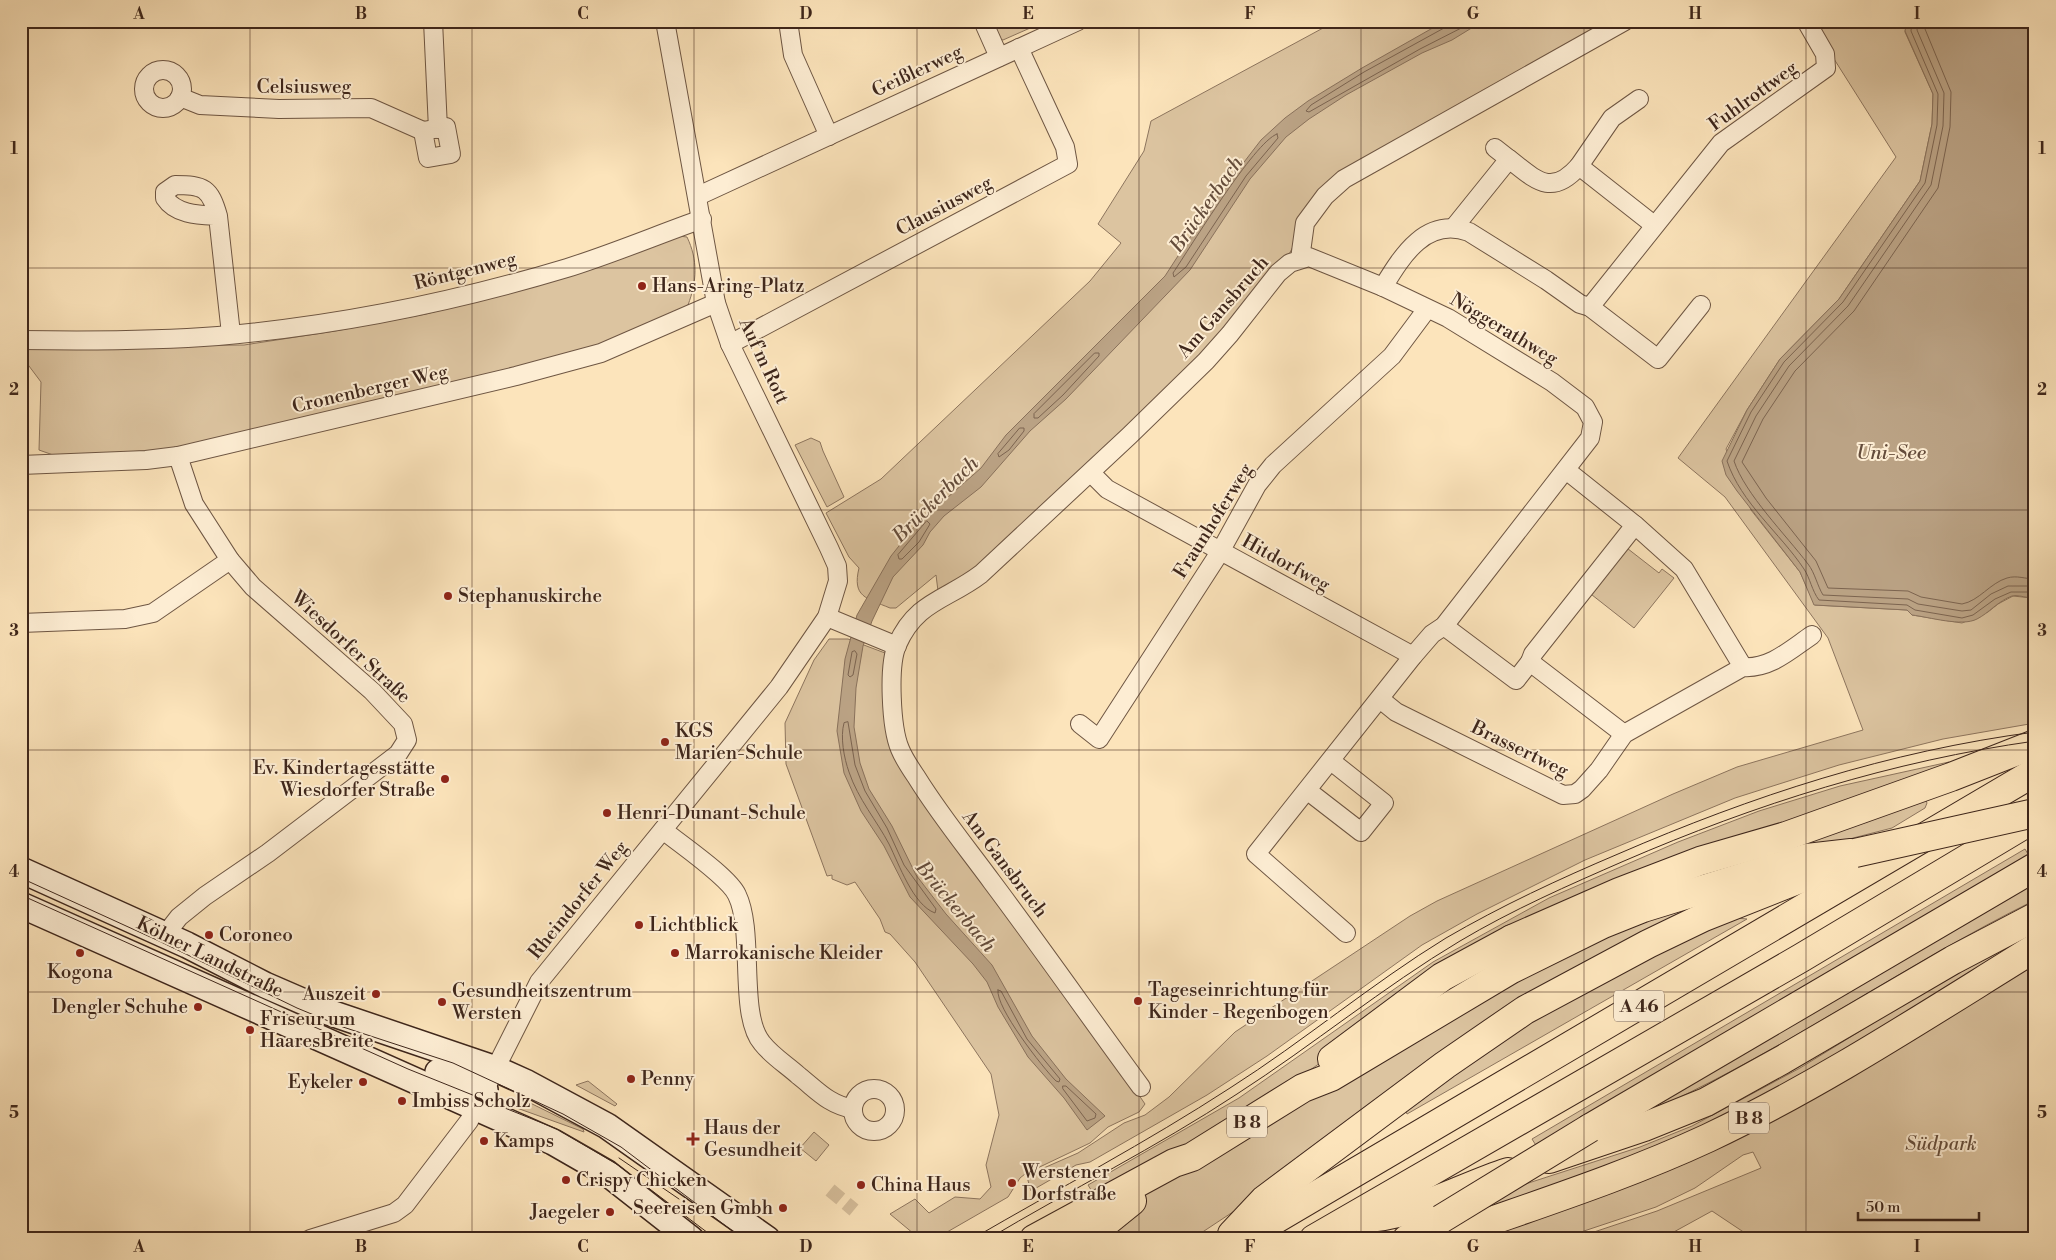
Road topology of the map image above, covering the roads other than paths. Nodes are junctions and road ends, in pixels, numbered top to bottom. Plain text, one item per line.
1 (433, 21) edge
2 (665, 21) edge
3 (788, 21) edge
4 (983, 21) edge
5 (1624, 21) edge
6 (1806, 21) edge
7 (1068, 23) edge
8 (1019, 48) junction
9 (999, 57) junction
10 (180, 96) dead end
11 (1639, 99) dead end
12 (829, 136) junction
13 (1495, 148) dead end
14 (1509, 159) junction
15 (1579, 166) junction
16 (698, 196) junction
17 (218, 216) dead end
18 (702, 219) junction
19 (1654, 224) junction
20 (1455, 226) junction
21 (1300, 258) junction
22 (1383, 287) junction
23 (716, 304) junction
24 (1701, 305) dead end
25 (1590, 307) junction
26 (1427, 309) junction
27 (231, 334) junction
28 (21, 340) edge
29 (730, 344) junction
30 (178, 456) junction
31 (21, 465) edge
32 (1566, 470) junction
33 (1091, 473) junction
34 (1635, 525) junction
35 (1220, 552) junction
36 (230, 560) junction
37 (833, 620) junction
38 (21, 623) edge
39 (1444, 626) junction
40 (1812, 635) dead end
41 (893, 644) junction
42 (1413, 656) junction
43 (1530, 662) junction
44 (1743, 667) junction
45 (1380, 699) junction
46 (1080, 724) dead end
47 (1624, 734) junction
48 (2035, 744) edge
49 (1331, 761) junction
50 (2035, 772) edge
51 (1308, 791) junction
52 (2035, 813) edge
53 (2035, 818) edge
54 (663, 830) junction
55 (2035, 867) edge
56 (21, 870) edge
57 (1762, 883) junction
58 (21, 888) edge
59 (21, 905) edge
60 (2035, 918) edge
61 (1346, 933) dead end
62 (165, 935) junction
63 (2035, 948) edge
64 (1140, 1087) dead end
65 (1303, 1088) junction
66 (486, 1089) junction
67 (853, 1109) dead end
68 (1192, 1156) junction
69 (1350, 1218) junction
70 (1440, 1229) edge
71 (310, 1239) edge
72 (690, 1239) edge
73 (767, 1239) edge
74 (1034, 1239) edge
75 (1085, 1239) edge
76 (1227, 1239) edge
77 (1242, 1239) edge
78 (1314, 1239) edge
79 (1407, 1239) edge

1 - 10 street, Celsiusweg
2 - 16 street, Auf'm Rott
3 - 12 street
4 - 9 street
5 - 21 street, Am Gansbruch
6 - 19 street, Fuhlrottweg
7 - 8 street, Geißlerweg
8 - 9 street, Geißlerweg
8 - 29 street, Clausiusweg
9 - 12 street, Geißlerweg
11 - 15 street
12 - 16 street, Geißlerweg
13 - 14 street
14 - 15 street
14 - 20 street
15 - 19 street
16 - 18 street, Auf'm Rott
17 - 27 street
18 - 23 street, Auf'm Rott
18 - 27 street, Röntgenweg
19 - 25 street
20 - 22 street
20 - 25 street
21 - 22 street, Nöggerathweg
21 - 33 street, Am Gansbruch
22 - 26 street, Nöggerathweg
23 - 29 street, Auf'm Rott
23 - 30 street, Cronenberger Weg
24 - 25 street
26 - 32 street, Nöggerathweg
26 - 35 street, Fraunhoferweg
27 - 28 street, Röntgenweg
29 - 37 street, Auf'm Rott
30 - 31 street, Cronenberger Weg
30 - 36 street, Wiesdorfer Straße
32 - 34 street
32 - 39 street
33 - 35 street, Hitdorfweg
33 - 41 street, Am Gansbruch
34 - 43 street
34 - 44 street
35 - 42 street, Hitdorfweg
35 - 46 street, Fraunhoferweg
36 - 38 street
36 - 62 street, Wiesdorfer Straße
37 - 41 street
37 - 54 street, Rheindorfer Weg
39 - 42 street
39 - 43 street
40 - 44 street, Brassertweg
41 - 64 street, Am Gansbruch
42 - 45 street
43 - 47 street
44 - 47 street, Brassertweg
45 - 47 street, Brassertweg
45 - 49 street
48 - 65 main road
49 - 51 street
49 - 51 street
50 - 77 main road, A 46
51 - 61 street
52 - 57 main road, A 46, bridge
53 - 69 main road, A 46
54 - 66 street, Rheindorfer Weg
54 - 67 street
55 - 70 main road, bridge
56 - 62 main road, Kölner Landstraße
57 - 65 main road, B 8
57 - 76 main road, A 46
58 - 62 main road
59 - 66 main road, Kölner Landstraße
60 - 69 main road
62 - 66 main road, Kölner Landstraße
63 - 70 main road, B 8
65 - 68 main road, B 8
66 - 71 street, Rheindorfer Weg
66 - 72 main road, Kölner Landstraße
66 - 73 main road, Kölner Landstraße
68 - 74 main road, B 8
68 - 75 main road, B 8
69 - 78 main road, A 46
70 - 79 main road

